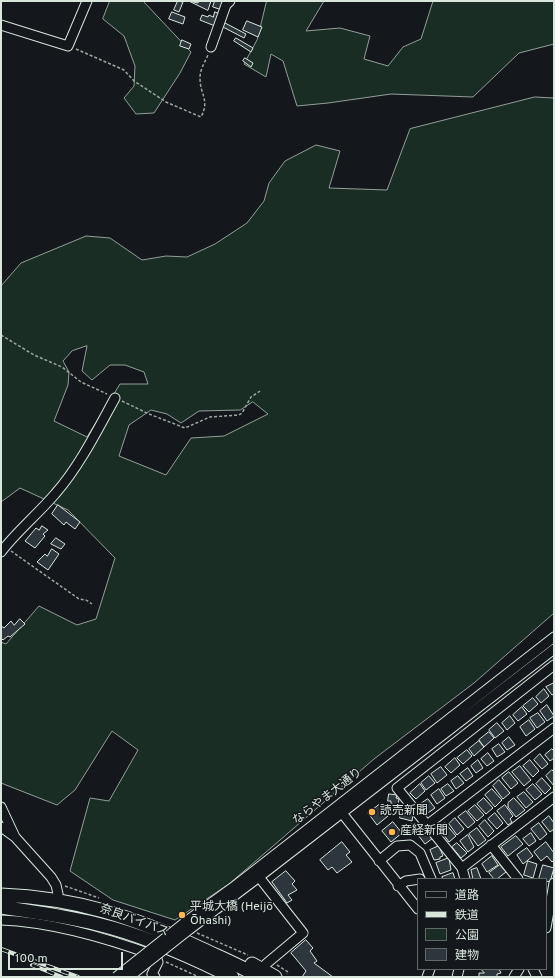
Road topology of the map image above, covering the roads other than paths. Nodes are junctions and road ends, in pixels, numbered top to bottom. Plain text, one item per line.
1 (87, 1) edge
2 (230, 1) edge
3 (1, 25) edge
4 (211, 48) road end
5 (115, 398) road end
6 (3, 549) edge
7 (554, 637) edge
8 (554, 649) edge
9 (554, 665) edge
10 (554, 728) edge
11 (554, 797) edge
12 (1, 807) edge
13 (339, 810) junction
14 (427, 825) junction
15 (1, 826) edge
16 (16, 837) junction
17 (492, 845) junction
18 (379, 861) junction
19 (462, 868) junction
20 (259, 877) junction
21 (431, 878) edge
22 (465, 878) edge
23 (517, 878) edge
24 (417, 879) edge
25 (398, 886) junction
26 (551, 886) edge
27 (1, 894) edge
28 (58, 894) dead end
29 (1, 908) edge
30 (417, 908) edge
31 (1, 920) edge
32 (547, 920) edge
33 (187, 926) junction
34 (161, 929) junction
35 (143, 939) junction
36 (266, 964) dead end
37 (116, 977) edge
38 (129, 977) edge
39 (155, 977) edge
40 (214, 977) edge
41 (232, 977) edge
42 (259, 977) edge
43 (275, 977) edge

1 - 3 street
2 - 4 street
5 - 6 street
7 - 13 street, ならやま大通り
8 - 13 street, ならやま大通り
9 - 14 street
10 - 14 street
11 - 17 street
12 - 16 street
13 - 18 street
13 - 20 street, ならやま大通り
13 - 33 street, ならやま大通り
14 - 19 street
15 - 16 street
16 - 28 street
17 - 19 street
17 - 23 street
18 - 21 street
18 - 25 street
19 - 22 street
20 - 33 street, ならやま大通り
20 - 36 street
24 - 25 street
25 - 30 street
26 - 32 street
27 - 34 highway, 奈良バイパス
29 - 35 highway, 奈良バイパス
31 - 39 street
33 - 37 street, ならやま大通り, bridge
33 - 38 street, ならやま大通り, bridge
34 - 42 highway, 奈良バイパス
34 - 43 highway
35 - 40 highway
35 - 41 highway, 奈良バイパス

